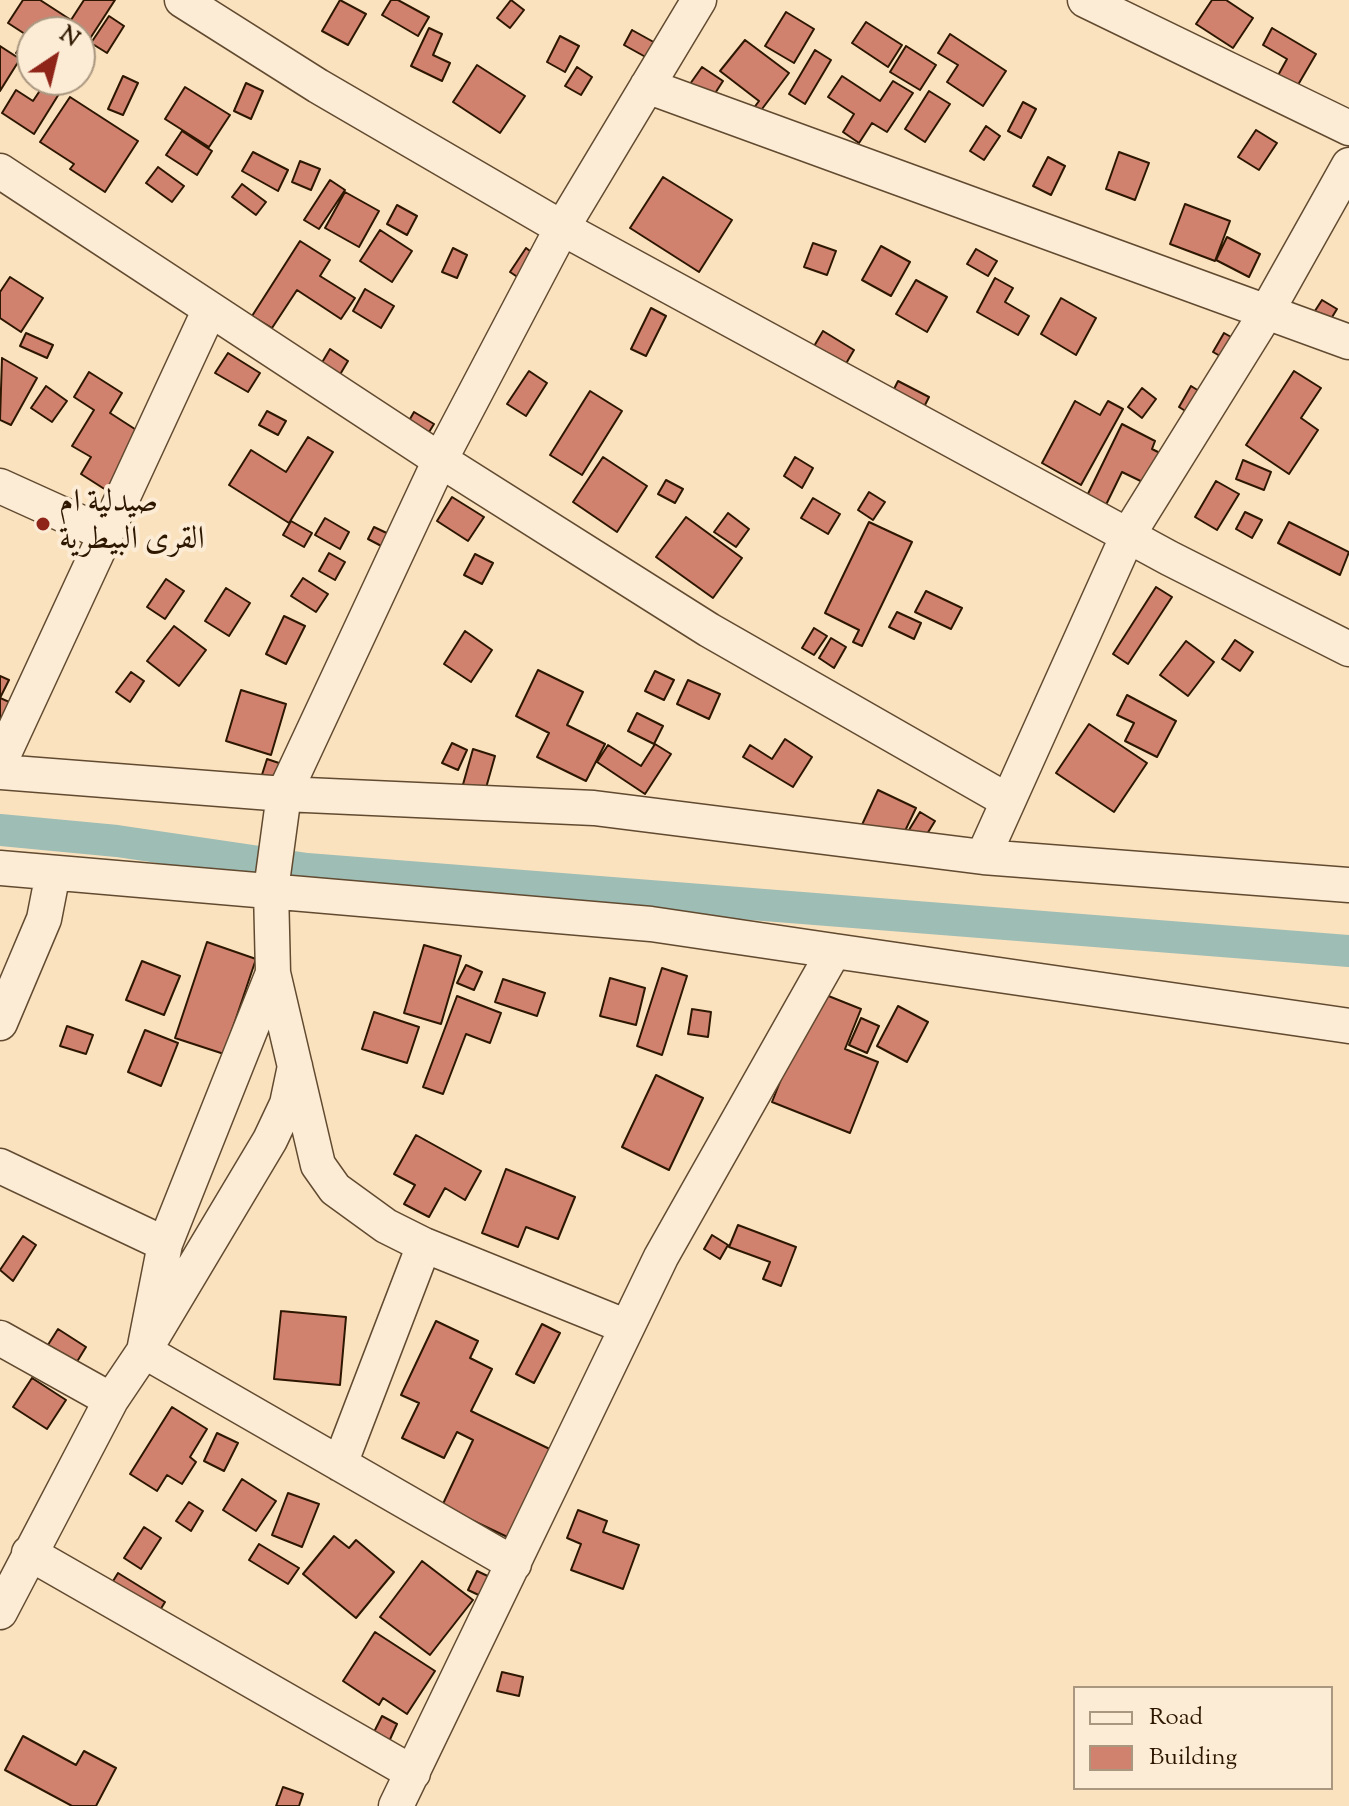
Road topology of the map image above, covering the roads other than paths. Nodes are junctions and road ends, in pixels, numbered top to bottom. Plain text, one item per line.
1 (182, 0) edge
2 (699, 0) edge
3 (1085, 0) edge
4 (647, 86) junction
5 (1349, 128) edge
6 (1349, 165) edge
7 (0, 171) edge
8 (562, 228) junction
9 (210, 309) junction
10 (1266, 313) junction
11 (1349, 342) edge
12 (440, 460) junction
13 (0, 486) edge
14 (106, 534) junction
15 (1128, 535) junction
16 (1349, 649) edge
17 (0, 762) edge
18 (0, 772) edge
19 (1008, 801) junction
20 (282, 804) junction
21 (983, 857) junction
22 (0, 868) edge
23 (53, 873) junction
24 (1349, 885) edge
25 (271, 890) junction
26 (834, 951) junction
27 (273, 973) junction
28 (0, 1023) edge
29 (1349, 1026) edge
30 (295, 1066) junction
31 (0, 1166) edge
32 (165, 1244) junction
33 (424, 1245) junction
34 (627, 1327) junction
35 (0, 1338) edge
36 (144, 1351) junction
37 (111, 1400) junction
38 (340, 1464) junction
39 (29, 1553) junction
40 (514, 1564) junction
41 (2, 1604) edge
42 (413, 1773) junction
43 (396, 1806) edge

1 - 8 street
2 - 4 street
3 - 5 street
4 - 8 street
4 - 10 street
6 - 10 street
7 - 9 street
8 - 12 street
8 - 15 street
9 - 12 street
9 - 14 street
10 - 11 street
10 - 15 street
12 - 19 street
12 - 20 street
13 - 14 street
14 - 17 street
15 - 16 street
15 - 19 street
18 - 20 street
19 - 21 street
20 - 21 street
20 - 25 street
21 - 24 street
22 - 23 street
23 - 25 street
23 - 28 street
25 - 26 street
25 - 27 street
26 - 29 street
26 - 34 street
27 - 30 street
27 - 32 street
30 - 33 street
30 - 36 street
31 - 32 street
32 - 36 street
33 - 34 street
33 - 38 street
34 - 40 street
35 - 37 street
36 - 37 street
36 - 38 street
37 - 39 street
38 - 40 street
39 - 41 street
39 - 42 street
40 - 42 street
42 - 43 street

